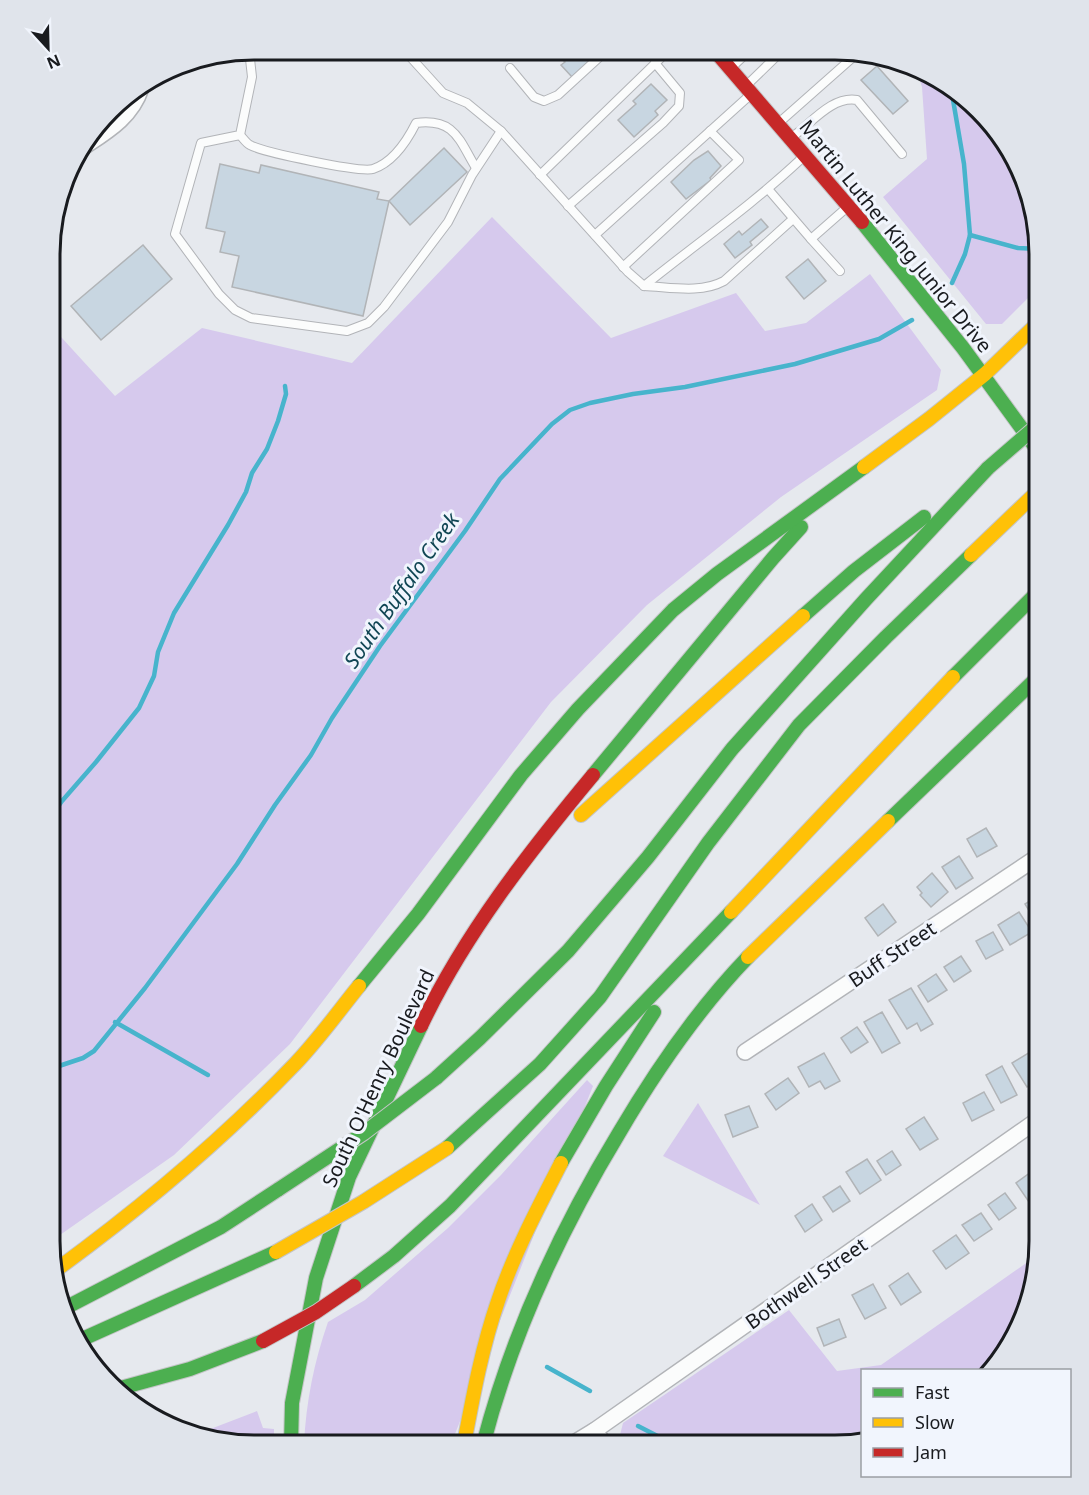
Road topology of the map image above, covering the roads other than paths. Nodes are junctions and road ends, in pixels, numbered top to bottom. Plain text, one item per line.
1 (250, 60) edge
2 (413, 60) edge
3 (596, 60) edge
4 (658, 60) edge
5 (723, 60) edge
6 (740, 60) edge
7 (774, 60) edge
8 (849, 61) edge
9 (655, 63) junction
10 (510, 68) dead end
11 (731, 69) junction
12 (749, 89) junction
13 (134, 102) edge
14 (778, 123) junction
15 (501, 131) junction
16 (710, 131) junction
17 (240, 135) junction
18 (100, 137) edge
19 (791, 138) junction
20 (902, 154) dead end
21 (805, 155) junction
22 (476, 168) junction
23 (540, 175) junction
24 (768, 189) junction
25 (568, 206) junction
26 (849, 206) junction
27 (793, 219) junction
28 (595, 235) junction
29 (811, 239) junction
30 (624, 267) junction
31 (840, 271) dead end
32 (644, 285) junction
33 (1029, 332) edge
34 (985, 374) junction
35 (1029, 433) edge
36 (1029, 438) edge
37 (988, 468) junction
38 (847, 477) junction
39 (1029, 500) edge
40 (1029, 601) edge
41 (1029, 686) edge
42 (1029, 863) edge
43 (769, 874) junction
44 (509, 885) junction
45 (746, 1052) dead end
46 (1029, 1126) edge
47 (62, 1266) edge
48 (71, 1305) edge
49 (86, 1338) edge
50 (126, 1386) edge
51 (594, 1431) junction
52 (291, 1435) edge
53 (466, 1435) edge
54 (486, 1435) edge
55 (587, 1435) edge
56 (597, 1435) edge

1 - 17 lane
2 - 15 lane
3 - 10 lane
4 - 9 lane
5 - 11 highway, Martin Luther King Junior Drive
6 - 11 lane
7 - 12 lane
8 - 14 lane
9 - 23 lane
9 - 25 lane
11 - 12 highway, Martin Luther King Junior Drive
12 - 14 highway, Martin Luther King Junior Drive
12 - 16 lane
13 - 18 street
14 - 19 highway, Martin Luther King Junior Drive
15 - 22 lane
15 - 23 lane
16 - 28 lane
16 - 30 lane
17 - 22 lane
17 - 22 lane
19 - 20 lane
19 - 21 highway, Martin Luther King Junior Drive
21 - 24 lane
21 - 26 highway, Martin Luther King Junior Drive
23 - 25 lane
24 - 27 lane
24 - 32 lane
25 - 28 lane
26 - 29 lane
26 - 34 highway, Martin Luther King Junior Drive
27 - 29 lane
27 - 32 lane
28 - 30 lane
29 - 31 lane
30 - 32 lane
33 - 34 highway
34 - 36 highway, Martin Luther King Junior Drive
34 - 38 highway
35 - 37 highway, bridge
37 - 44 highway
37 - 48 highway, bridge
38 - 44 highway
38 - 47 highway
39 - 49 highway, bridge
40 - 43 highway
41 - 54 highway
42 - 45 street, Buff Street
43 - 50 highway, bridge
43 - 53 highway
44 - 52 highway, South O'Henry Boulevard
46 - 51 street, Bothwell Street
51 - 55 street, Bothwell Street
51 - 56 street

